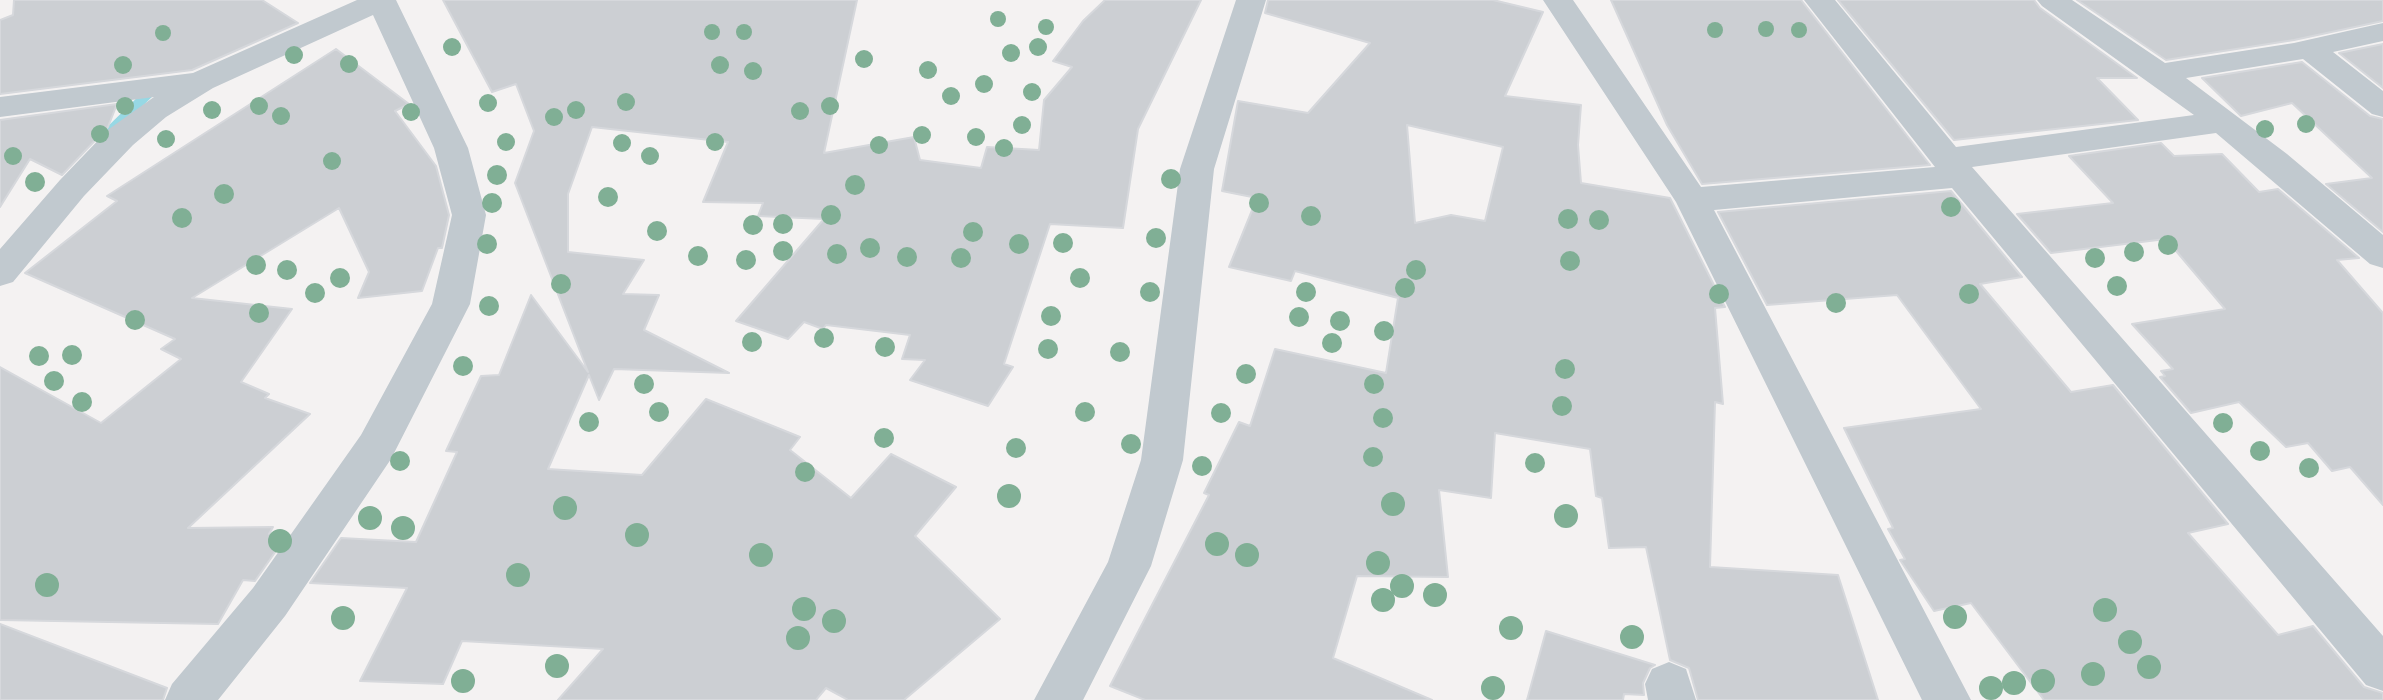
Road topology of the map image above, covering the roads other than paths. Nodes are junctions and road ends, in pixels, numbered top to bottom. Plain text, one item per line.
1 (381, 0) edge
2 (1251, 0) edge
3 (1559, 0) edge
4 (1819, 0) edge
5 (2052, 0) edge
6 (2383, 33) edge
7 (2309, 49) junction
8 (2159, 74) junction
9 (202, 81) junction
10 (0, 107) edge
11 (2383, 107) edge
12 (2223, 122) junction
13 (1954, 167) junction
14 (1692, 200) junction
15 (2383, 255) edge
16 (0, 273) edge
17 (2383, 670) edge
18 (189, 700) edge
19 (1058, 700) edge
20 (1947, 700) edge

1 - 9 street
1 - 18 street
2 - 19 street
3 - 14 street
4 - 13 street
5 - 8 street
6 - 7 street
7 - 8 street
7 - 11 street
8 - 12 street
9 - 10 street
9 - 16 street
12 - 13 street
12 - 15 street
13 - 14 street
13 - 17 street
14 - 20 street

